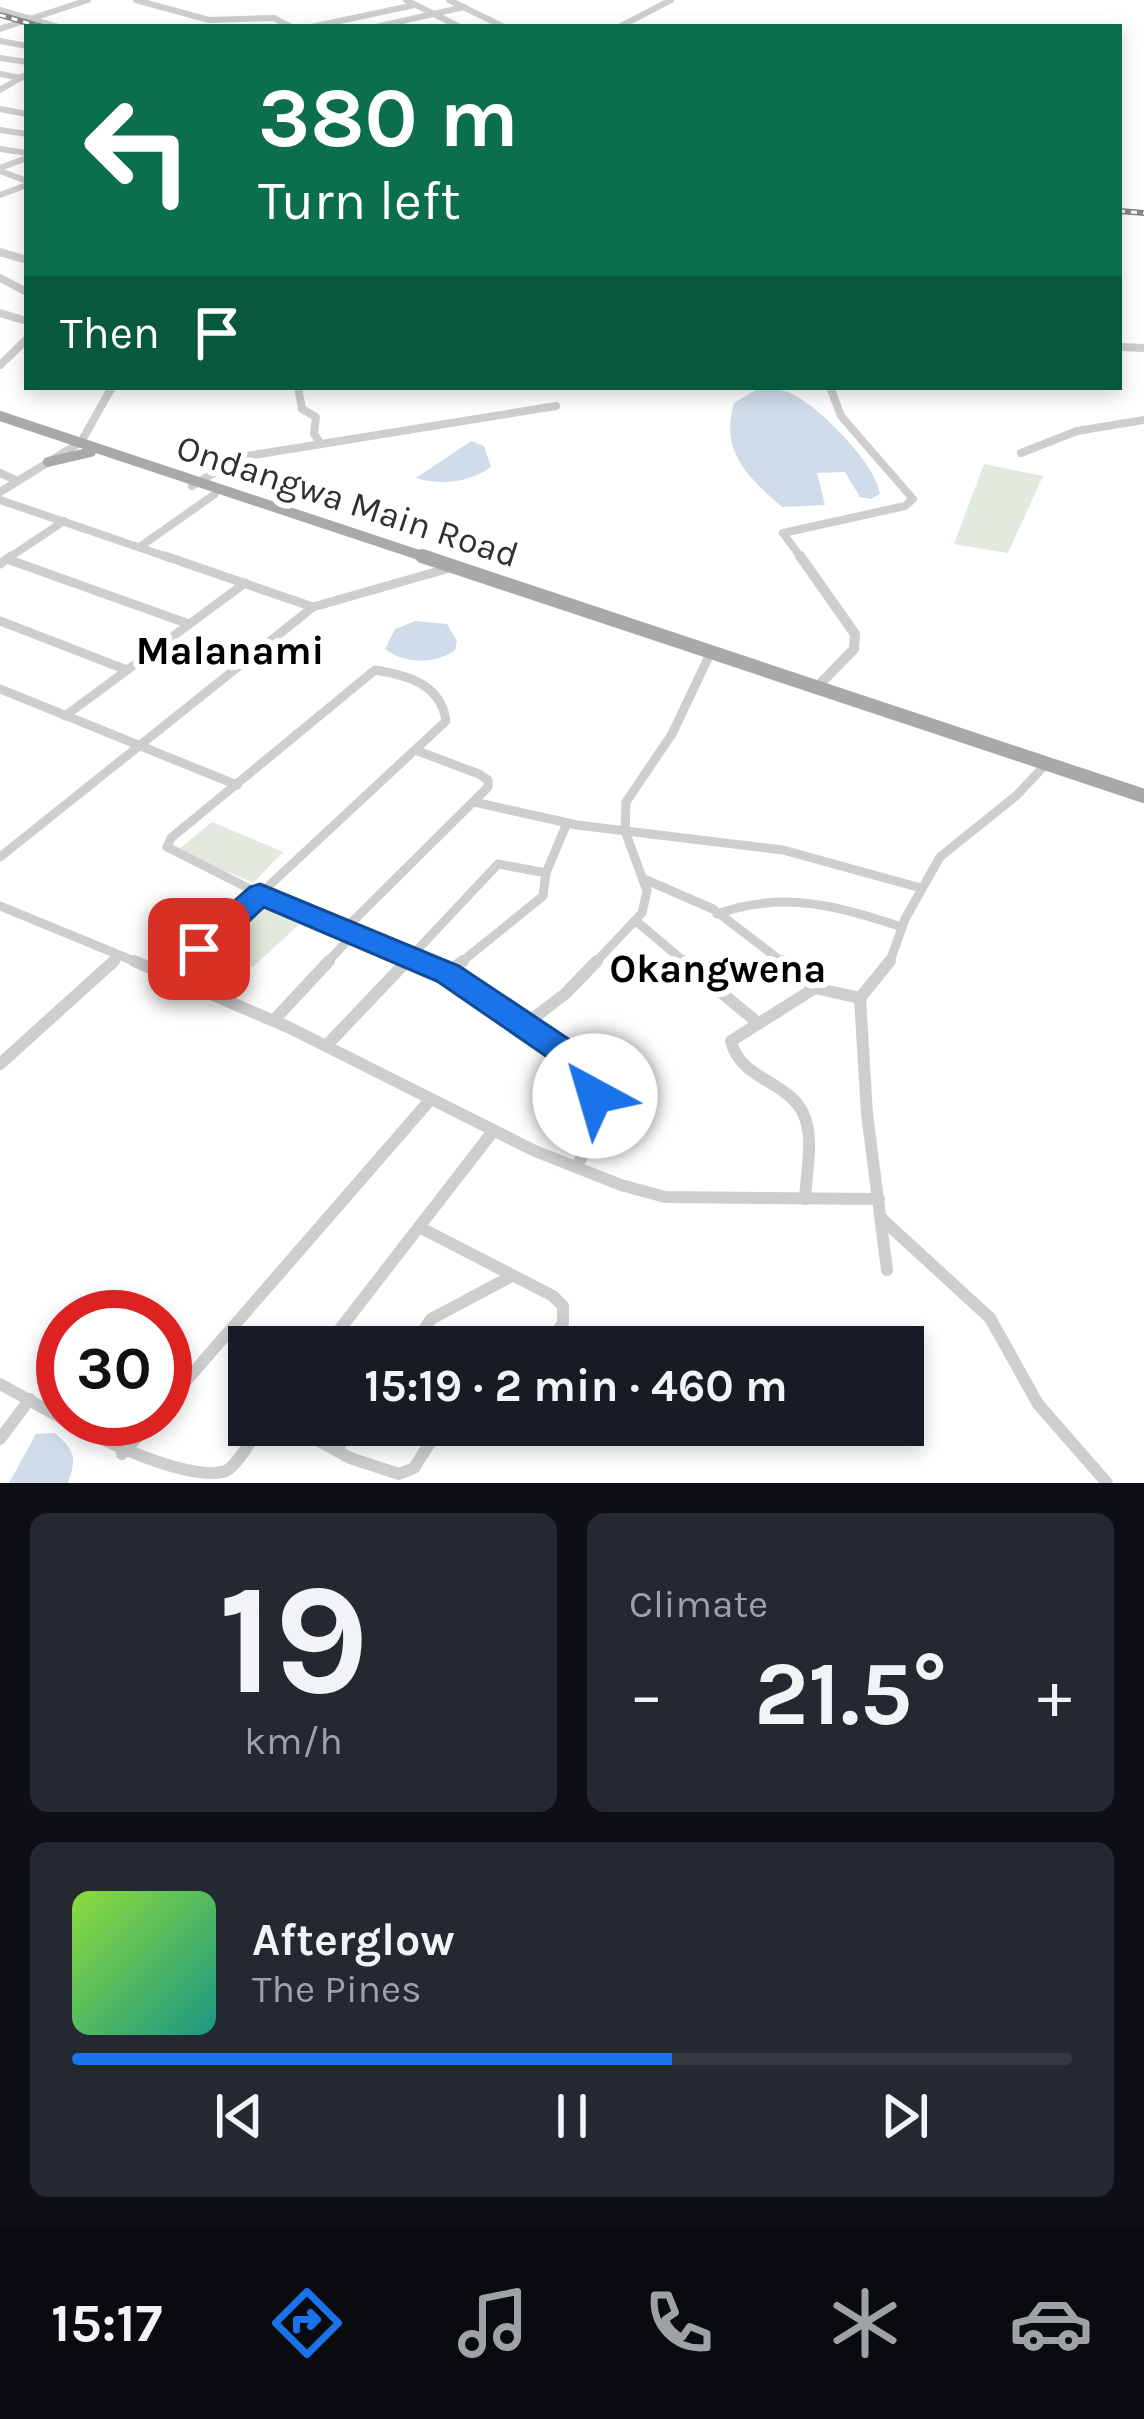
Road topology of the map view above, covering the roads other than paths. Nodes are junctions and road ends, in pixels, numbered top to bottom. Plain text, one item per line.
1 (88, 0) edge
2 (136, 0) edge
3 (406, 0) edge
4 (449, 0) edge
5 (670, 0) edge
6 (415, 5) junction
7 (464, 7) junction
8 (0, 10) edge
9 (435, 14) junction
10 (31, 19) junction
11 (48, 24) edge
12 (286, 24) edge
13 (325, 24) edge
14 (390, 24) edge
15 (452, 24) edge
16 (498, 24) edge
17 (625, 24) edge
18 (0, 29) edge
19 (0, 74) edge
20 (24, 76) edge
21 (0, 90) edge
22 (24, 342) edge
23 (14, 352) junction
24 (24, 355) edge
25 (0, 365) edge
26 (111, 390) edge
27 (299, 390) edge
28 (831, 390) edge
29 (556, 406) dead end
30 (0, 420) edge
31 (1144, 420) edge
32 (58, 438) junction
33 (319, 441) junction
34 (86, 444) junction
35 (1021, 453) dead end
36 (48, 462) junction
37 (0, 473) edge
38 (18, 481) junction
39 (195, 484) junction
40 (214, 494) junction
41 (0, 496) edge
42 (284, 513) junction
43 (64, 521) junction
44 (141, 546) junction
45 (4, 561) edge
46 (448, 569) junction
47 (245, 583) junction
48 (313, 607) junction
49 (0, 621) edge
50 (189, 624) junction
51 (710, 654) junction
52 (127, 670) junction
53 (0, 689) edge
54 (815, 689) junction
55 (65, 716) junction
56 (141, 746) junction
57 (415, 750) junction
58 (1046, 764) junction
59 (237, 784) junction
60 (1144, 796) edge
61 (474, 802) junction
62 (567, 823) junction
63 (625, 831) junction
64 (0, 857) edge
65 (546, 873) junction
66 (644, 879) junction
67 (921, 888) junction
68 (260, 894) junction
69 (0, 906) edge
70 (717, 914) junction
71 (637, 921) junction
72 (902, 927) junction
73 (350, 931) junction
74 (119, 956) junction
75 (407, 956) junction
76 (448, 973) junction
77 (168, 977) junction
78 (815, 988) junction
79 (860, 998) junction
80 (274, 1020) junction
81 (758, 1023) junction
82 (523, 1026) junction
83 (327, 1045) junction
84 (0, 1064) edge
85 (431, 1099) junction
86 (494, 1130) junction
87 (578, 1166) junction
88 (805, 1199) junction
89 (879, 1199) junction
90 (882, 1219) junction
91 (421, 1228) junction
92 (887, 1270) dead end
93 (510, 1277) junction
94 (343, 1326) edge
95 (426, 1326) edge
96 (561, 1326) edge
97 (192, 1374) edge
98 (0, 1384) edge
99 (30, 1399) junction
100 (36, 1403) edge
101 (0, 1438) edge
102 (109, 1446) edge
103 (129, 1446) edge
104 (244, 1446) edge
105 (329, 1446) edge
106 (339, 1446) edge
107 (428, 1446) edge
108 (336, 1450) junction
109 (122, 1454) junction
110 (1107, 1483) edge

1 - 10 street
2 - 12 street
3 - 6 street
4 - 7 street
5 - 17 street
6 - 9 street
6 - 13 street
7 - 9 street
7 - 16 street
8 - 10 street
9 - 14 street
9 - 15 street
10 - 11 street
10 - 18 street
19 - 20 street
20 - 21 street
22 - 23 street
23 - 24 street
23 - 25 street
26 - 34 street
27 - 33 street
28 - 54 street
29 - 33 street
30 - 32 main road, Ondangwa Main Road
30 - 32 main road, Ondangwa Main Road
31 - 35 street
32 - 34 main road, Ondangwa Main Road
32 - 34 main road
32 - 36 main road
33 - 39 street
34 - 36 main road
34 - 39 main road, Ondangwa Main Road
36 - 38 street
37 - 38 street
38 - 41 street
39 - 40 main road, Ondangwa Main Road
39 - 42 main road, Ondangwa Main Road
40 - 42 main road, Ondangwa Main Road
40 - 44 street
41 - 43 street
42 - 46 main road, Ondangwa Main Road
43 - 44 street
43 - 45 street
44 - 47 street
45 - 50 street
46 - 48 street
46 - 51 main road, Ondangwa Main Road
47 - 48 street
47 - 50 street
48 - 56 street
49 - 52 street
50 - 52 street
51 - 54 main road, Ondangwa Main Road
51 - 63 street
52 - 55 street
53 - 55 street
54 - 58 main road, Ondangwa Main Road
55 - 56 street
56 - 59 street
56 - 64 street
57 - 59 street
57 - 61 street
57 - 68 street
58 - 60 main road, Ondangwa Main Road
58 - 67 street
59 - 68 street
61 - 62 street
61 - 73 street
62 - 63 street
62 - 65 street
63 - 66 street
63 - 67 street
65 - 75 street
65 - 76 street
66 - 70 street
66 - 71 street
67 - 72 street
68 - 73 street
68 - 77 street
69 - 74 street
70 - 72 street
70 - 78 street
71 - 81 street
71 - 82 street
72 - 79 street
73 - 75 street
73 - 80 street
74 - 77 street
74 - 84 street
75 - 76 street
75 - 83 street
76 - 82 street
77 - 80 street
78 - 79 street
78 - 81 street
79 - 89 street
80 - 83 street
81 - 88 street
82 - 87 street
83 - 85 street
85 - 86 street
85 - 97 street
86 - 87 street
86 - 91 street
87 - 88 street
88 - 89 street
89 - 90 street
90 - 92 street
90 - 110 street
91 - 93 street
91 - 94 street
93 - 95 street
93 - 96 street
98 - 99 street
99 - 100 street
99 - 101 street
102 - 109 street
103 - 109 street
104 - 109 street
105 - 108 street
106 - 108 street
107 - 108 street

